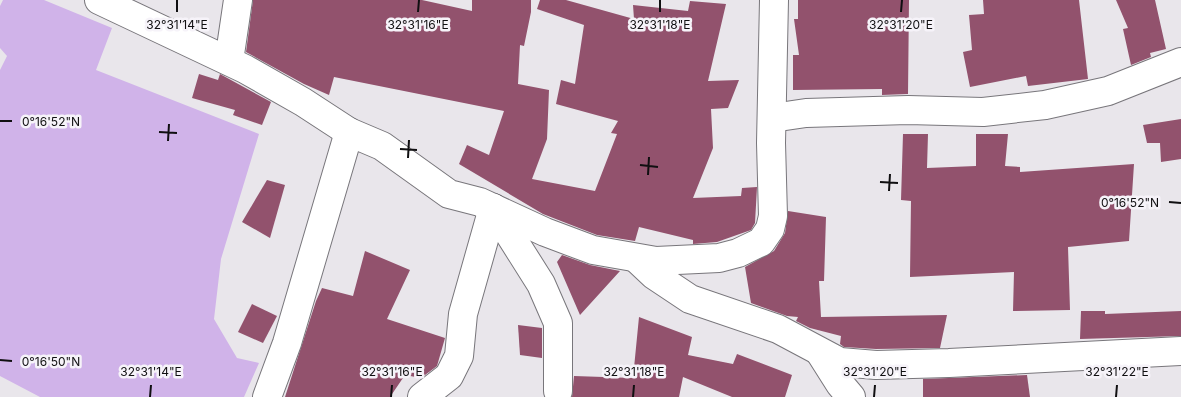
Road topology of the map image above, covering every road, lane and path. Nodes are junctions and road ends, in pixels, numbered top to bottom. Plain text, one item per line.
1 (99, 0) edge
2 (238, 0) edge
3 (774, 0) edge
4 (229, 61) junction
5 (1181, 62) edge
6 (772, 118) junction
7 (349, 132) junction
8 (493, 208) junction
9 (637, 259) junction
10 (1181, 351) edge
11 (821, 354) junction
12 (558, 391) dead end
13 (267, 397) edge
14 (422, 397) edge
15 (851, 397) edge

1 - 4 street
2 - 4 street
3 - 6 street
4 - 7 street
5 - 6 street
6 - 9 street
7 - 8 street
7 - 13 street
8 - 9 street
8 - 12 street
8 - 14 street
9 - 11 street
10 - 11 street
11 - 15 street

